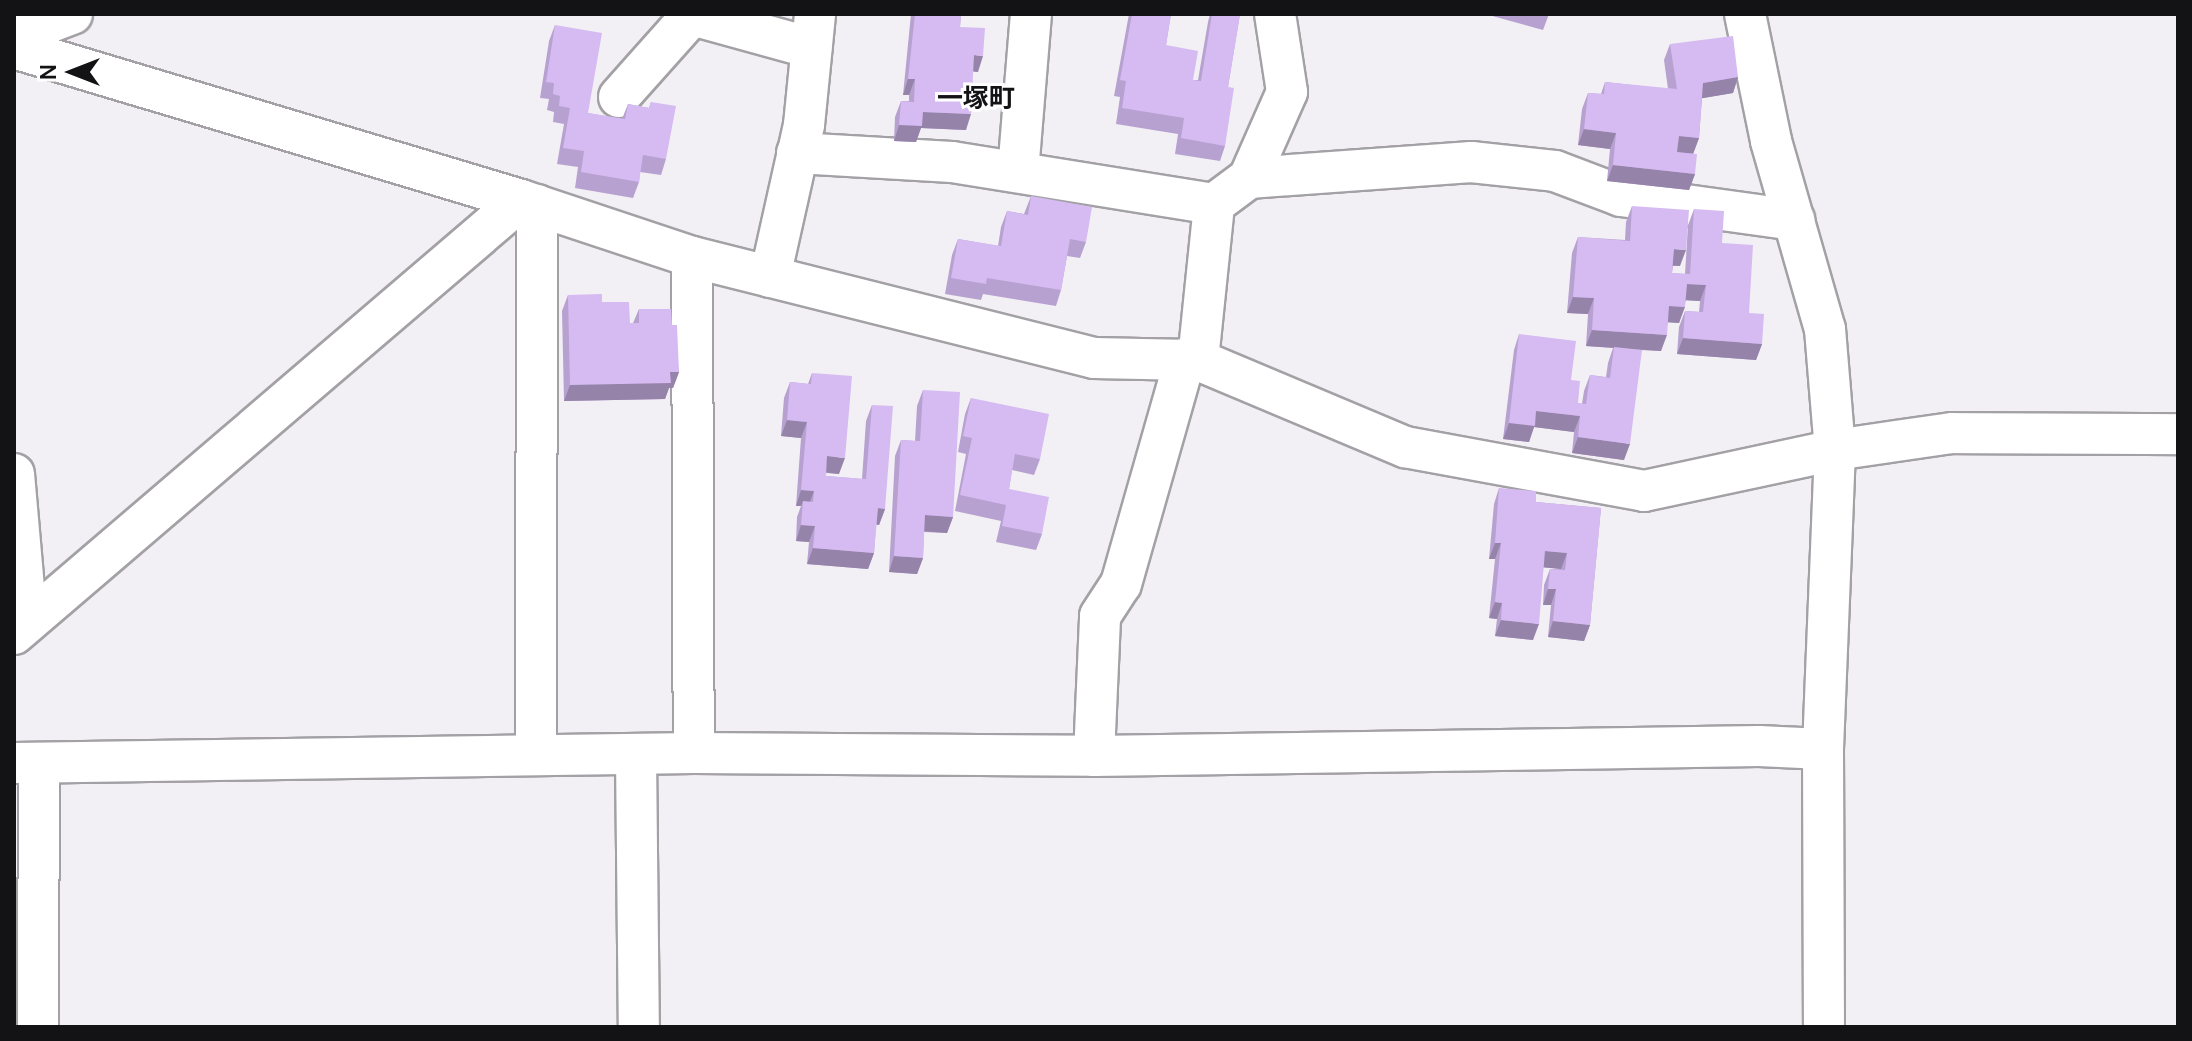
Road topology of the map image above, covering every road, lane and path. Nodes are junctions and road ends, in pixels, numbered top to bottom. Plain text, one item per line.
1 (1031, 14) edge
2 (1745, 14) edge
3 (1271, 15) edge
4 (814, 31) edge
5 (14, 48) edge
6 (619, 97) dead end
7 (797, 153) junction
8 (1018, 172) junction
9 (1249, 178) junction
10 (529, 203) junction
11 (1214, 204) junction
12 (1794, 220) junction
13 (692, 257) junction
14 (770, 277) junction
15 (1192, 359) junction
16 (2178, 434) edge
17 (1835, 450) junction
18 (14, 474) edge
19 (21, 628) edge
20 (1823, 749) junction
21 (694, 753) junction
22 (536, 755) junction
23 (636, 755) junction
24 (1094, 756) junction
25 (27, 763) edge
26 (38, 1027) edge
27 (639, 1027) edge
28 (1824, 1027) edge

1 - 8 street
2 - 12 street
3 - 9 street
4 - 6 street
4 - 7 street
5 - 10 street
7 - 8 street
7 - 14 street
8 - 11 street
9 - 11 street
9 - 12 street
10 - 13 street
10 - 19 street
10 - 22 street
11 - 15 street
12 - 17 street
13 - 14 street
13 - 21 street
14 - 15 street
15 - 17 street
15 - 24 street
16 - 17 street
17 - 20 street
18 - 19 street
20 - 24 street
20 - 28 street
21 - 23 street
21 - 24 street
22 - 23 street
22 - 25 street
23 - 27 street
25 - 26 street

